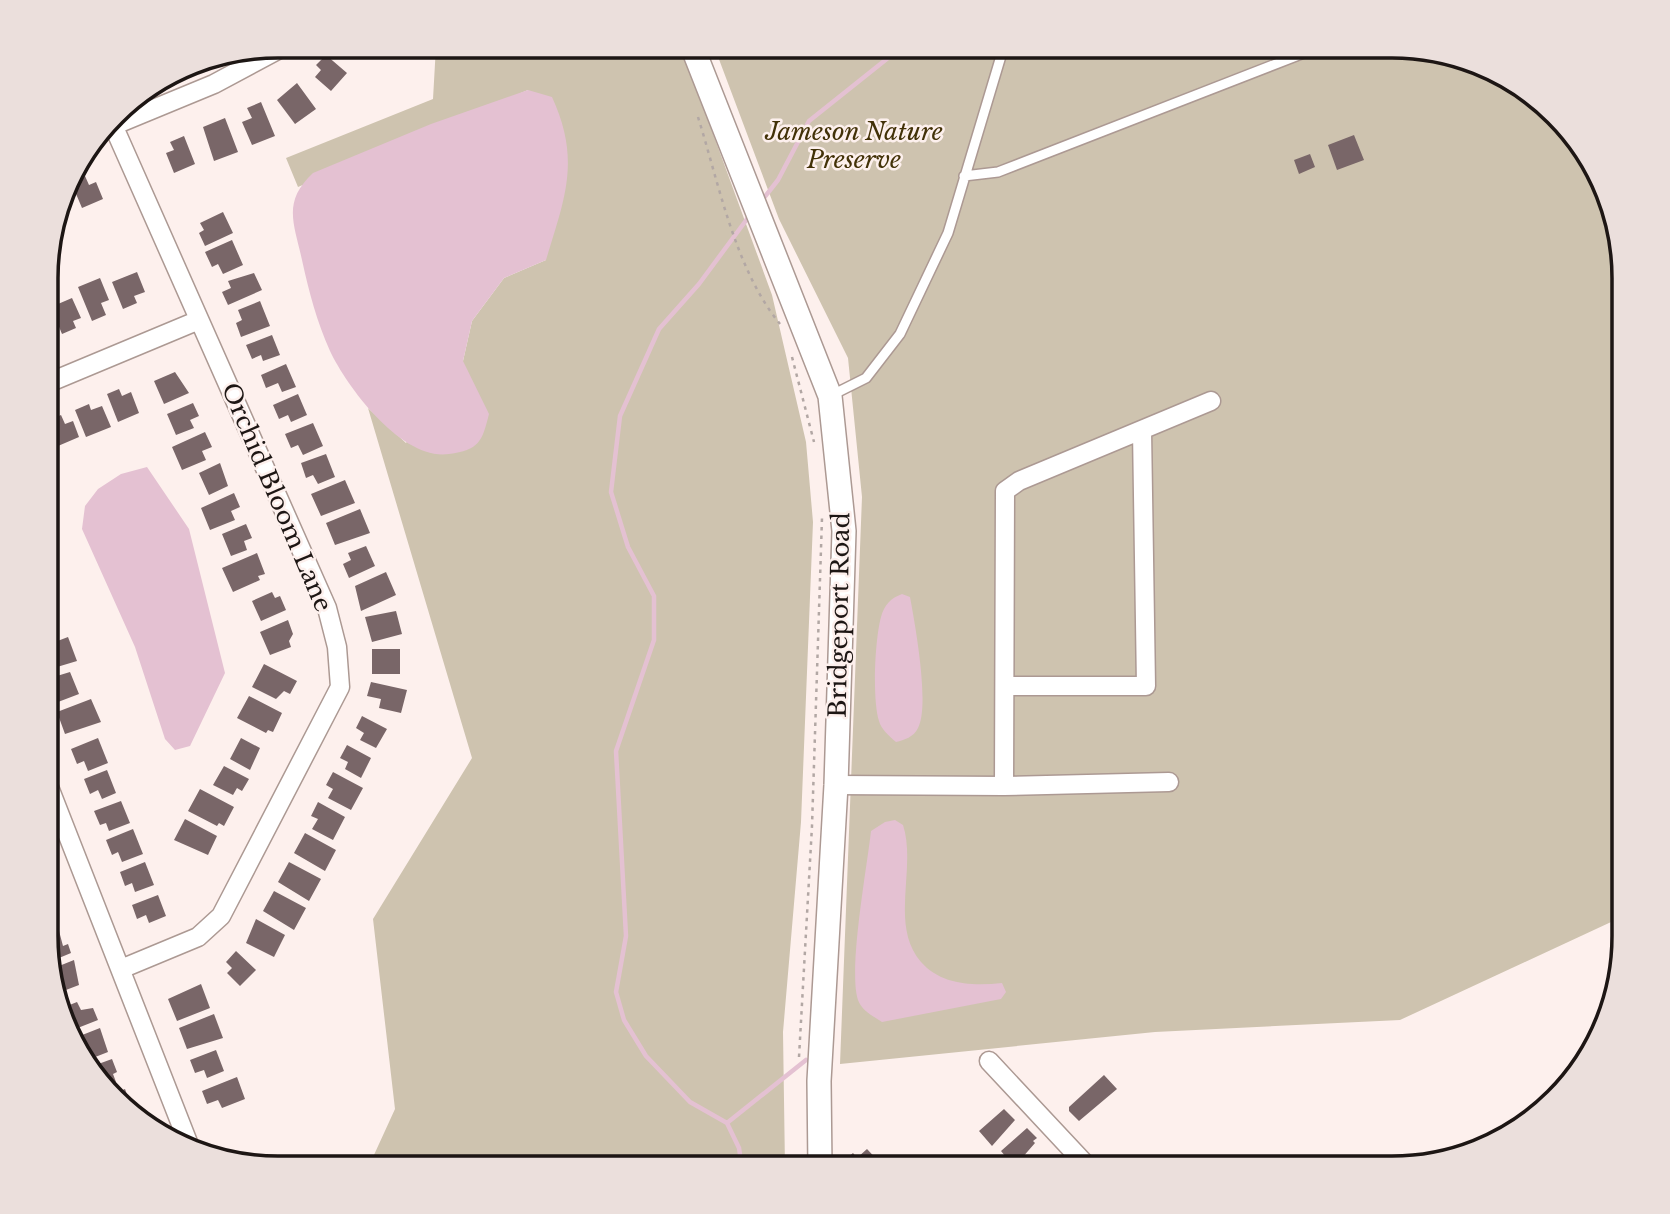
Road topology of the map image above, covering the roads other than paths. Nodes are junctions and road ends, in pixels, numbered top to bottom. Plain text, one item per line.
1 (697, 58) edge
2 (1000, 58) edge
3 (1291, 58) edge
4 (260, 59) edge
5 (123, 122) edge
6 (111, 134) edge
7 (964, 176) junction
8 (199, 320) junction
9 (58, 379) edge
10 (830, 396) junction
11 (1211, 401) dead end
12 (1142, 430) junction
13 (1004, 686) junction
14 (1169, 782) dead end
15 (836, 785) junction
16 (1004, 786) junction
17 (58, 810) edge
18 (121, 969) junction
19 (989, 1061) dead end
20 (186, 1136) edge
21 (820, 1156) edge
22 (1078, 1156) edge

1 - 10 street, Bridgeport Road
2 - 7 lane
3 - 7 lane
4 - 5 street
6 - 8 street, Orchid Bloom Lane
7 - 10 lane
8 - 9 street
8 - 18 street, Orchid Bloom Lane
10 - 15 street, Bridgeport Road
11 - 12 street
12 - 13 street
12 - 13 street
13 - 16 street
14 - 16 street
15 - 16 street
15 - 21 street, Bridgeport Road
17 - 18 street
18 - 20 street
19 - 22 street

